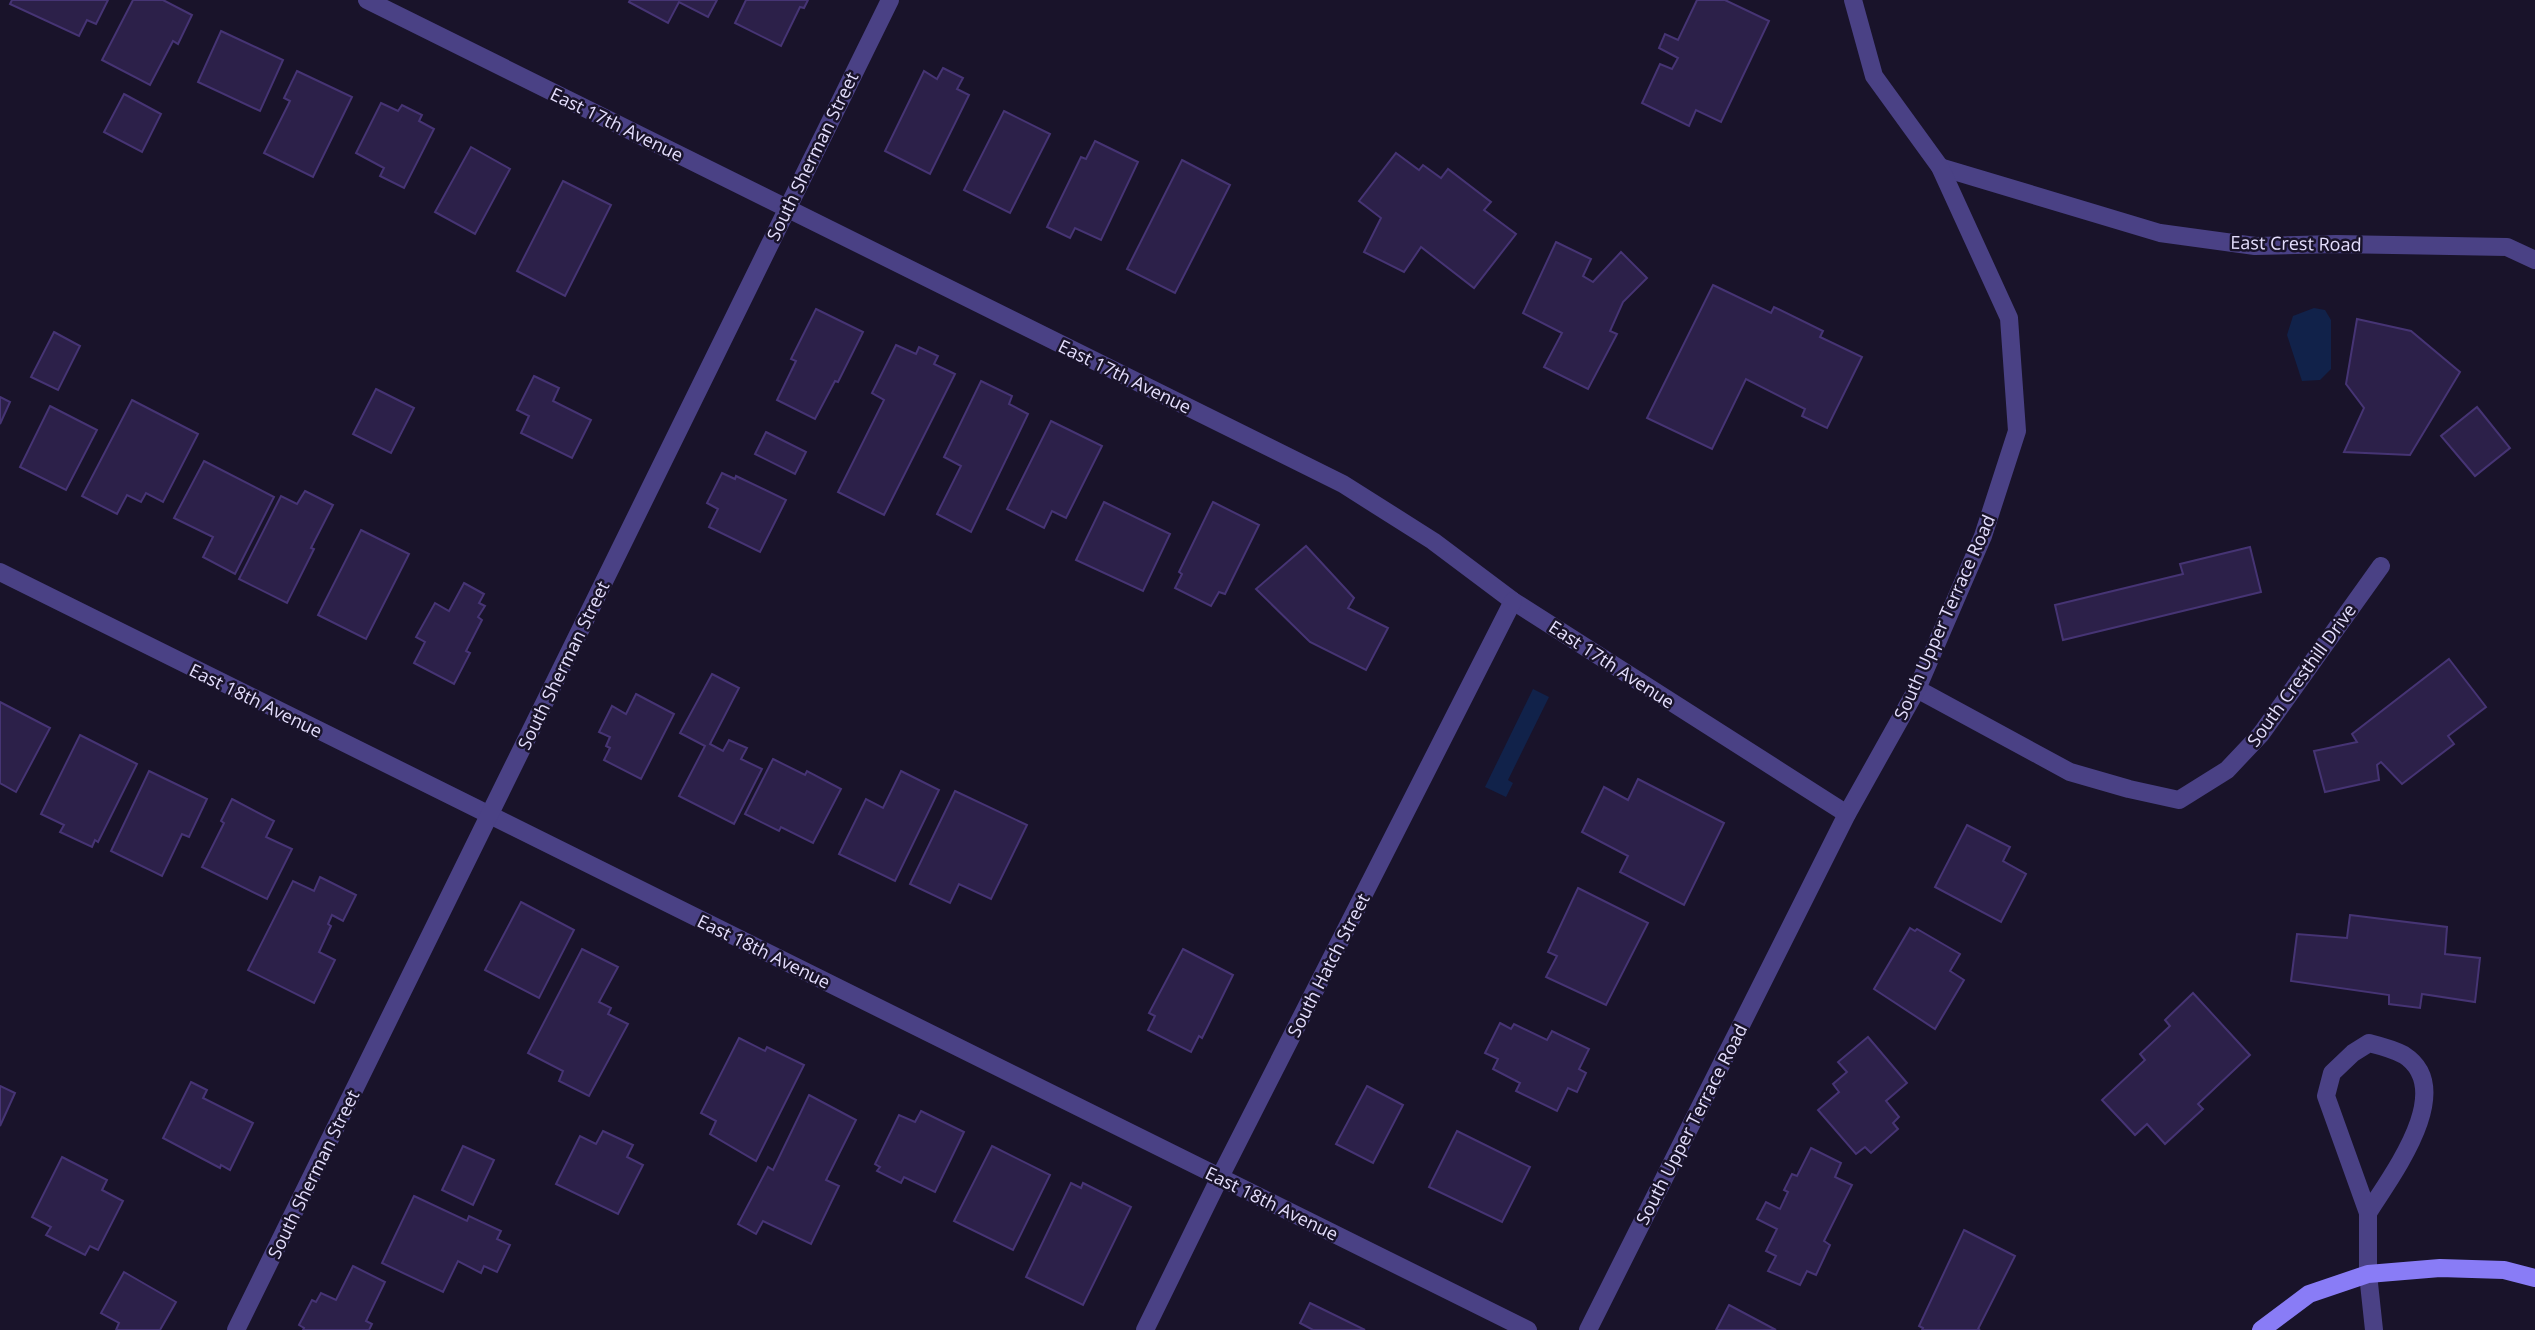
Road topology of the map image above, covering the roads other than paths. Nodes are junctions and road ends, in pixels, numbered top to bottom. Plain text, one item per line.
1 (367, 0) edge
2 (890, 0) edge
3 (1853, 0) edge
4 (1940, 167) junction
5 (786, 208) junction
6 (2535, 260) edge
7 (2381, 566) dead end
8 (0, 572) edge
9 (1513, 601) junction
10 (1917, 689) junction
11 (1847, 814) junction
12 (489, 816) junction
13 (1220, 1177) junction
14 (2368, 1213) junction
15 (2368, 1274) junction
16 (2535, 1278) edge
17 (236, 1330) edge
18 (1145, 1330) edge
19 (1528, 1330) edge
20 (1588, 1330) edge
21 (2261, 1330) edge
22 (2374, 1330) edge

1 - 5 street, East 17th Avenue
2 - 5 street, South Sherman Street
3 - 4 street, South Upper Terrace Road
4 - 6 street, East Crest Road
4 - 10 street, South Upper Terrace Road
5 - 9 street, East 17th Avenue
5 - 12 street, South Sherman Street
7 - 10 street, South Cresthill Drive
8 - 12 street, East 18th Avenue
9 - 11 street, East 17th Avenue
9 - 13 street, South Hatch Street
10 - 11 street, South Upper Terrace Road
11 - 20 street, South Upper Terrace Road
12 - 13 street, East 18th Avenue
12 - 17 street, South Sherman Street
13 - 18 street, South Hatch Street
13 - 19 street, East 18th Avenue
14 - 14 street
14 - 15 street
15 - 16 street
15 - 21 street
15 - 22 street

